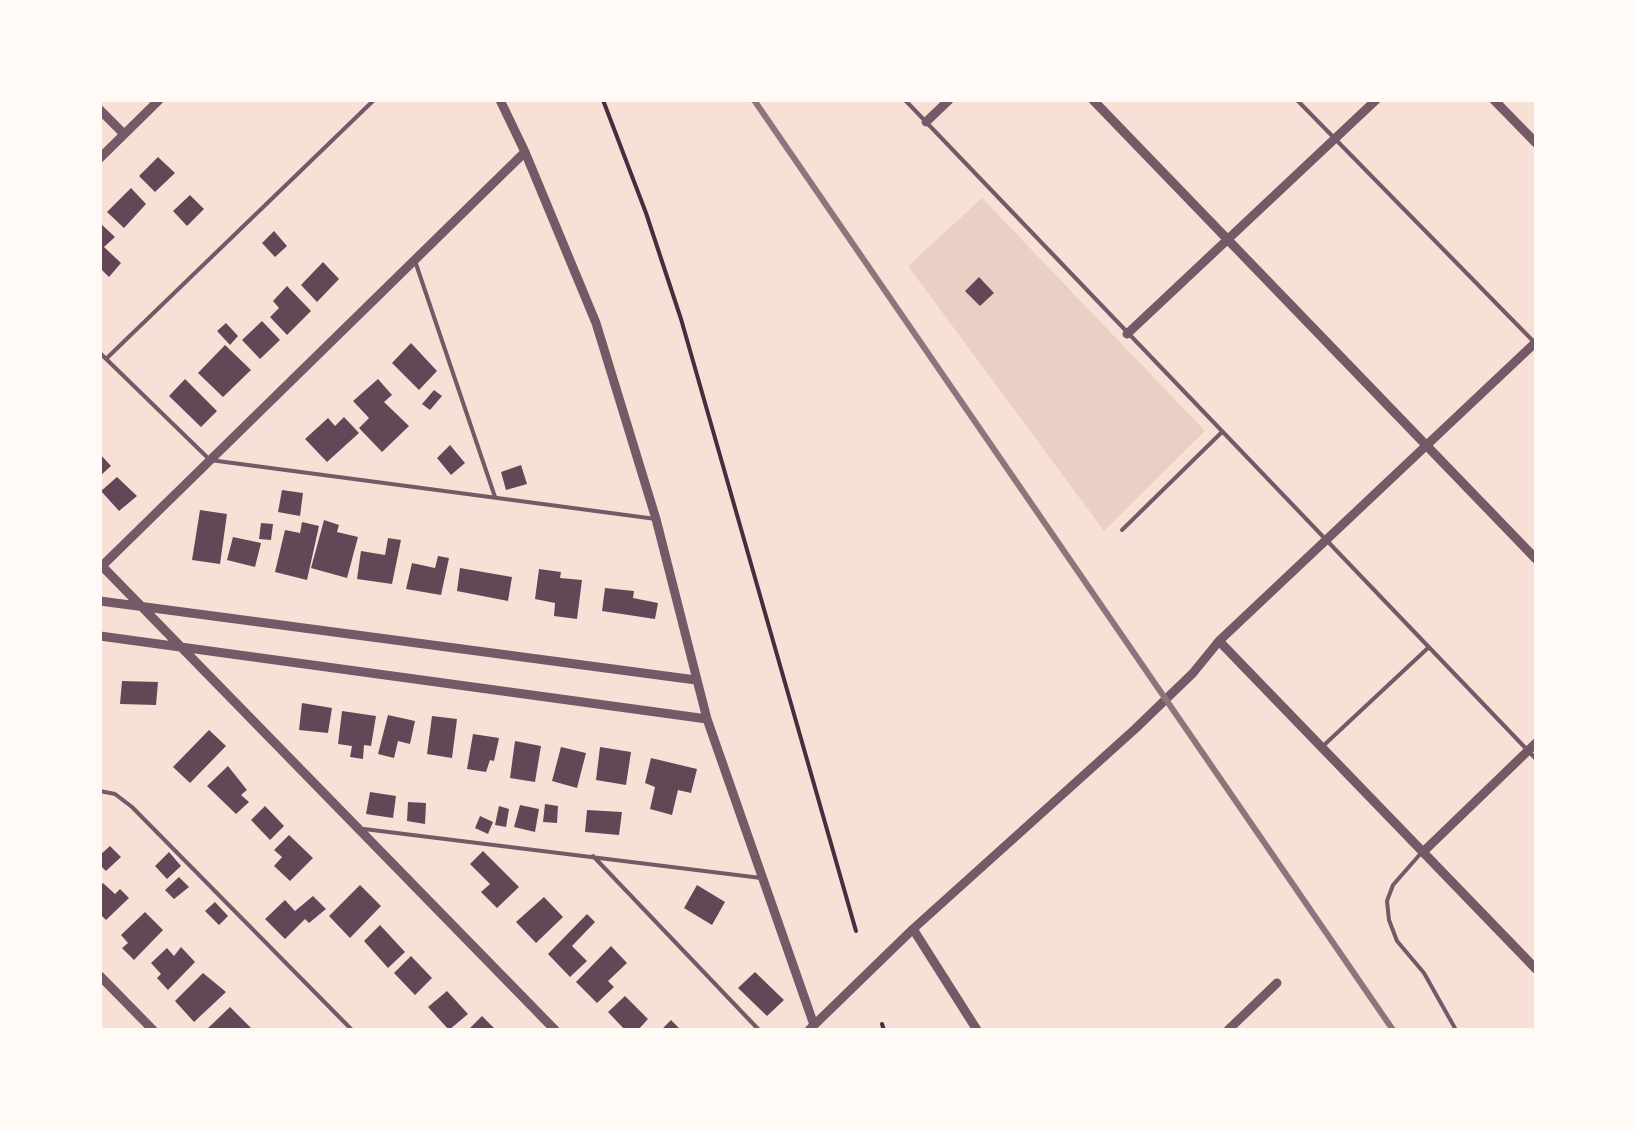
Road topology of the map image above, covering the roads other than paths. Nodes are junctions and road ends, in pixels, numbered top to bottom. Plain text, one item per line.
1 (159, 100) edge
2 (374, 100) edge
3 (500, 100) edge
4 (905, 100) edge
5 (949, 100) edge
6 (1093, 100) edge
7 (1297, 100) edge
8 (1376, 100) edge
9 (1494, 100) edge
10 (100, 110) edge
11 (926, 122) junction
12 (124, 134) junction
13 (1334, 140) junction
14 (1536, 144) edge
15 (525, 152) junction
16 (100, 158) edge
17 (1228, 240) junction
18 (414, 260) junction
19 (1127, 334) junction
20 (1535, 343) edge
21 (100, 353) edge
22 (106, 359) junction
23 (1222, 432) junction
24 (1425, 444) junction
25 (210, 460) junction
26 (496, 498) junction
27 (656, 518) junction
28 (1122, 530) dead end
29 (1326, 538) junction
30 (1533, 551) edge
31 (101, 565) edge
32 (100, 601) edge
33 (140, 606) junction
34 (100, 636) edge
35 (1219, 640) junction
36 (1429, 646) junction
37 (180, 647) junction
38 (696, 680) junction
39 (707, 719) junction
40 (1322, 747) junction
41 (1532, 747) edge
42 (1536, 760) edge
43 (100, 792) edge
44 (357, 828) junction
45 (1423, 852) junction
46 (593, 856) junction
47 (762, 878) junction
48 (913, 929) junction
49 (1536, 969) edge
50 (100, 976) edge
51 (1277, 983) dead end
52 (811, 1027) edge
53 (152, 1030) edge
54 (352, 1030) edge
55 (555, 1030) edge
56 (759, 1030) edge
57 (976, 1030) edge
58 (1228, 1030) edge
59 (1456, 1030) edge

1 - 12 street
2 - 22 lane
3 - 15 street
4 - 11 lane
5 - 11 street
6 - 17 street
7 - 13 lane
8 - 13 street
9 - 14 street
10 - 12 street
11 - 19 lane
12 - 16 street
13 - 17 street
13 - 20 lane
15 - 18 street
15 - 27 street
17 - 19 street
17 - 24 street
18 - 25 street
18 - 26 lane
19 - 23 lane
20 - 24 street
21 - 22 lane
22 - 25 lane
23 - 28 lane
23 - 29 lane
24 - 29 street
24 - 30 street
25 - 26 lane
25 - 31 street
26 - 27 lane
27 - 38 street
29 - 35 street
29 - 36 lane
31 - 33 street
32 - 33 street
33 - 37 street
33 - 38 street
34 - 37 street
35 - 40 street
35 - 48 street
36 - 40 lane
36 - 41 lane
37 - 39 street
37 - 44 street
38 - 39 street
39 - 47 street
40 - 45 street
41 - 42 lane
41 - 45 street
43 - 54 lane
44 - 46 lane
44 - 55 street
45 - 49 street
45 - 59 lane
46 - 47 lane
46 - 56 lane
47 - 52 street
48 - 52 street
48 - 57 street
50 - 53 street
51 - 58 street

